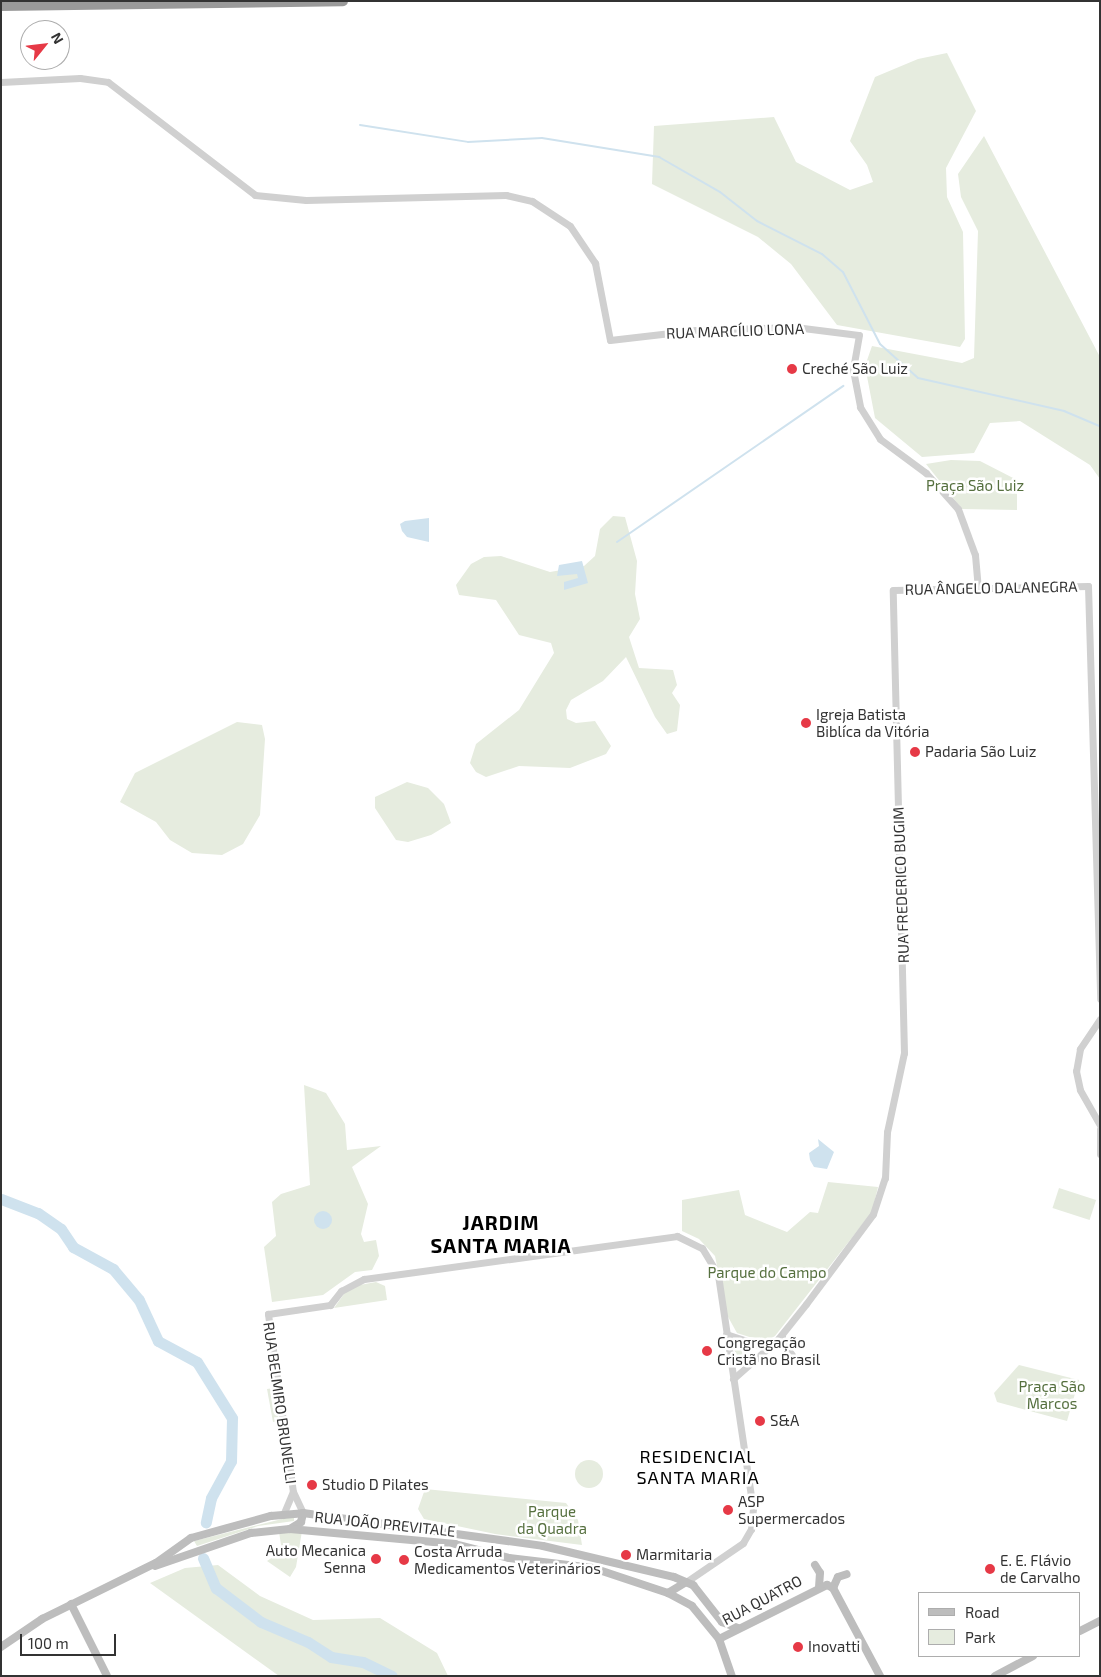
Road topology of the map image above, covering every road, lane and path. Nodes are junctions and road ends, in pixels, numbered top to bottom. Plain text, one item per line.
1 (343, 1) edge
2 (1, 6) edge
3 (1, 82) edge
4 (978, 588) junction
5 (893, 590) joint
6 (1100, 999) edge
7 (1100, 1019) edge
8 (1100, 1124) edge
9 (1100, 1129) edge
10 (1100, 1154) edge
11 (726, 1334) junction
12 (782, 1335) junction
13 (742, 1340) junction
14 (753, 1344) junction
15 (768, 1348) junction
16 (729, 1353) junction
17 (792, 1354) dead end
18 (751, 1361) junction
19 (733, 1380) junction
20 (293, 1492) junction
21 (303, 1514) junction
22 (283, 1515) junction
23 (290, 1529) junction
24 (191, 1538) junction
25 (195, 1552) junction
26 (815, 1565) dead end
27 (139, 1572) junction
28 (847, 1574) dead end
29 (686, 1582) junction
30 (819, 1586) junction
31 (833, 1588) junction
32 (668, 1593) junction
33 (71, 1604) junction
34 (1100, 1622) edge
35 (738, 1628) junction
36 (1081, 1631) edge
37 (719, 1639) junction
38 (1, 1647) edge
39 (1031, 1657) edge
40 (997, 1675) edge
41 (107, 1676) edge
42 (732, 1676) edge
43 (880, 1676) edge

1 - 2 highway
3 - 4 street, RUA MARCÍLIO LONA
4 - 5 street, RUA ÂNGELO DALANEGRA
4 - 6 street, RUA ÂNGELO DALANEGRA
5 - 12 street, RUA FREDERICO BUGIM
7 - 8 street
9 - 10 street
11 - 13 street
11 - 16 street
11 - 20 street, RUA BELMIRO BRUNELLI
12 - 15 street, RUA FREDERICO BUGIM
12 - 17 street
13 - 14 street
13 - 16 street
14 - 15 street
14 - 18 street
15 - 18 street, RUA FREDERICO BUGIM
16 - 18 street
16 - 19 street
18 - 19 street, RUA FREDERICO BUGIM
19 - 29 street
20 - 21 street, RUA BELMIRO BRUNELLI
20 - 22 street, RUA BELMIRO BRUNELLI
21 - 22 main road, RUA JOÃO PREVITALE
21 - 23 main road
21 - 29 main road, RUA JOÃO PREVITALE
22 - 24 main road, RUA JOÃO PREVITALE
23 - 25 main road, RUA JOÃO PREVITALE
23 - 32 main road, RUA JOÃO PREVITALE
24 - 25 main road
24 - 27 main road, RUA JOÃO PREVITALE
25 - 27 main road, RUA JOÃO PREVITALE
26 - 30 main road
27 - 33 main road, RUA JOÃO PREVITALE
28 - 31 main road
29 - 32 main road
29 - 35 main road, RUA JOÃO PREVITALE
30 - 31 main road
30 - 35 main road, RUA QUATRO
31 - 43 main road
32 - 37 main road, RUA JOÃO PREVITALE
33 - 38 main road, RUA JOÃO PREVITALE
33 - 41 main road
34 - 36 main road
35 - 37 main road, RUA QUATRO
37 - 42 main road, RUA JOÃO PREVITALE
39 - 40 main road

